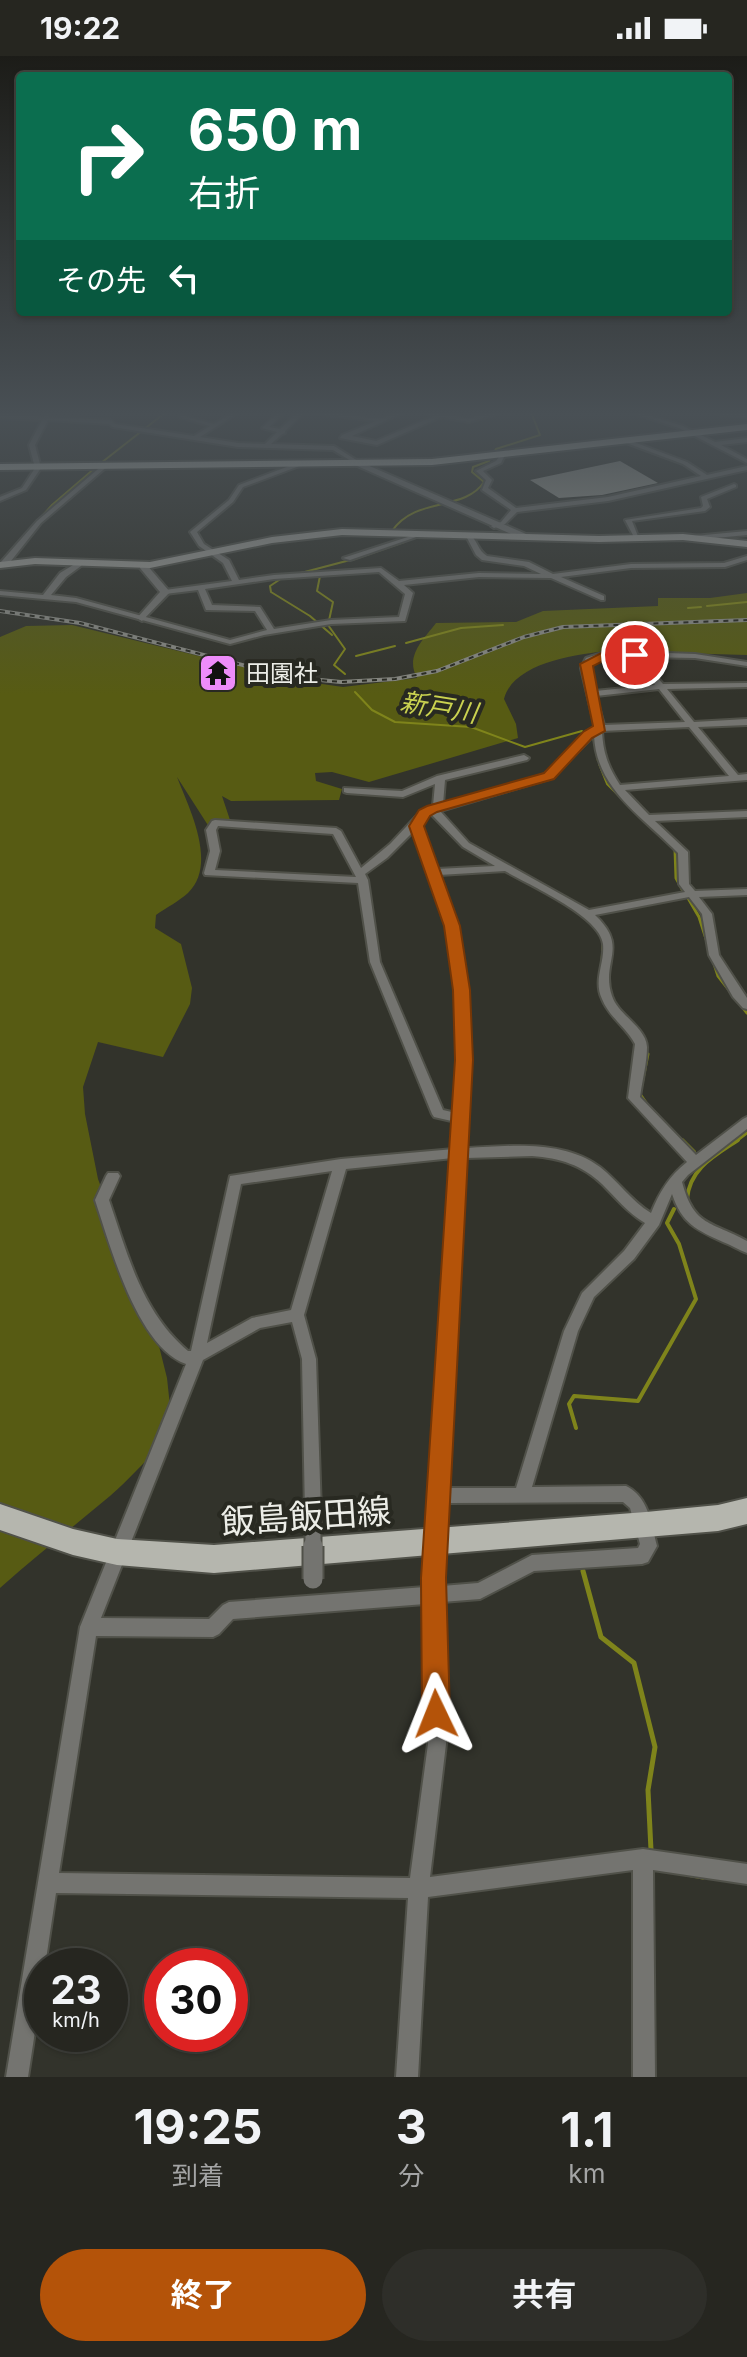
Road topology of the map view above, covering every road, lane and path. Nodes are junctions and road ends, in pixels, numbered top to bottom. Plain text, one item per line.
1 (56, 506) edge
2 (224, 506) edge
3 (453, 506) edge
4 (510, 506) edge
5 (546, 506) edge
6 (707, 506) edge
7 (515, 510) junction
8 (494, 526) junction
9 (747, 533) edge
10 (419, 535) junction
11 (469, 536) junction
12 (523, 536) junction
13 (637, 538) junction
14 (694, 538) junction
15 (747, 544) edge
16 (211, 554) junction
17 (347, 558) dead end
18 (747, 558) edge
19 (2, 564) edge
20 (78, 564) junction
21 (143, 566) junction
22 (553, 576) junction
23 (236, 581) junction
24 (402, 583) junction
25 (201, 589) junction
26 (165, 592) junction
27 (0, 593) edge
28 (47, 595) junction
29 (601, 598) dead end
30 (142, 618) junction
31 (272, 631) junction
32 (635, 655) junction
33 (725, 663) junction
34 (747, 664) edge
35 (747, 684) edge
36 (662, 687) junction
37 (593, 694) junction
38 (747, 722) edge
39 (694, 724) junction
40 (599, 729) junction
41 (524, 758) dead end
42 (735, 777) junction
43 (747, 777) edge
44 (440, 778) junction
45 (616, 788) junction
46 (347, 790) dead end
47 (435, 808) junction
48 (747, 814) edge
49 (648, 818) junction
50 (417, 826) junction
51 (511, 868) junction
52 (434, 872) junction
53 (361, 877) junction
54 (747, 892) edge
55 (691, 894) junction
56 (587, 913) junction
57 (747, 1005) edge
58 (462, 1119) junction
59 (747, 1122) edge
60 (460, 1153) junction
61 (696, 1163) junction
62 (341, 1164) junction
63 (113, 1176) dead end
64 (676, 1182) junction
65 (654, 1221) junction
66 (747, 1248) edge
67 (297, 1315) junction
68 (197, 1356) junction
69 (522, 1495) junction
70 (440, 1500) junction
71 (747, 1511) edge
72 (0, 1517) edge
73 (718, 1518) junction
74 (747, 1521) edge
75 (646, 1525) junction
76 (117, 1552) junction
77 (433, 1585) junction
78 (313, 1603) junction
79 (89, 1627) junction
80 (643, 1859) junction
81 (747, 1874) edge
82 (48, 1883) junction
83 (419, 1888) junction
84 (17, 2077) edge
85 (407, 2077) edge
86 (644, 2077) edge

1 - 19 street
2 - 16 street
3 - 8 street
4 - 7 street
5 - 7 street
6 - 13 street
7 - 8 street
8 - 12 street
9 - 14 street
10 - 11 main road
10 - 16 main road
10 - 17 street
11 - 12 main road
11 - 22 street
12 - 13 main road
13 - 14 main road
14 - 15 main road
16 - 21 main road
16 - 23 street
18 - 22 street
19 - 20 main road
20 - 21 main road
20 - 28 street
21 - 26 street
22 - 24 street
22 - 29 street
23 - 24 street
23 - 25 street
24 - 31 street
25 - 26 street
25 - 31 street
26 - 30 street
27 - 28 street
28 - 30 street
30 - 31 street
32 - 33 street
32 - 36 street
32 - 37 street
33 - 34 street
33 - 35 street
35 - 36 street
36 - 37 street
36 - 39 street
37 - 40 street
38 - 39 street
39 - 40 street
39 - 42 street
40 - 45 street
40 - 47 street
41 - 44 street
42 - 43 street
42 - 45 street
44 - 46 street
44 - 47 street
45 - 49 street
47 - 50 street
47 - 51 street
48 - 49 street
49 - 55 street
50 - 52 street
50 - 53 street
51 - 52 street
51 - 56 street
52 - 58 street
53 - 53 street
53 - 58 street
54 - 55 street
55 - 56 street
55 - 57 street
56 - 61 street
58 - 60 street
59 - 61 street
60 - 62 street
60 - 65 street
60 - 70 street
61 - 64 street
62 - 67 street
62 - 68 street
63 - 68 street
64 - 65 street
64 - 66 street
65 - 69 street
67 - 68 street
67 - 78 street, bridge
68 - 76 street
69 - 70 street
69 - 75 street
70 - 77 street, bridge
71 - 73 main road, 飯島飯田線
72 - 76 main road, 飯島飯田線
73 - 74 main road, 飯島飯田線
73 - 75 main road, 飯島飯田線
75 - 76 main road, 飯島飯田線
75 - 77 street
76 - 79 street
77 - 78 street
77 - 83 street
78 - 79 street
79 - 82 street
80 - 81 street
80 - 83 street
80 - 86 street
82 - 83 street
82 - 84 street
83 - 85 street

